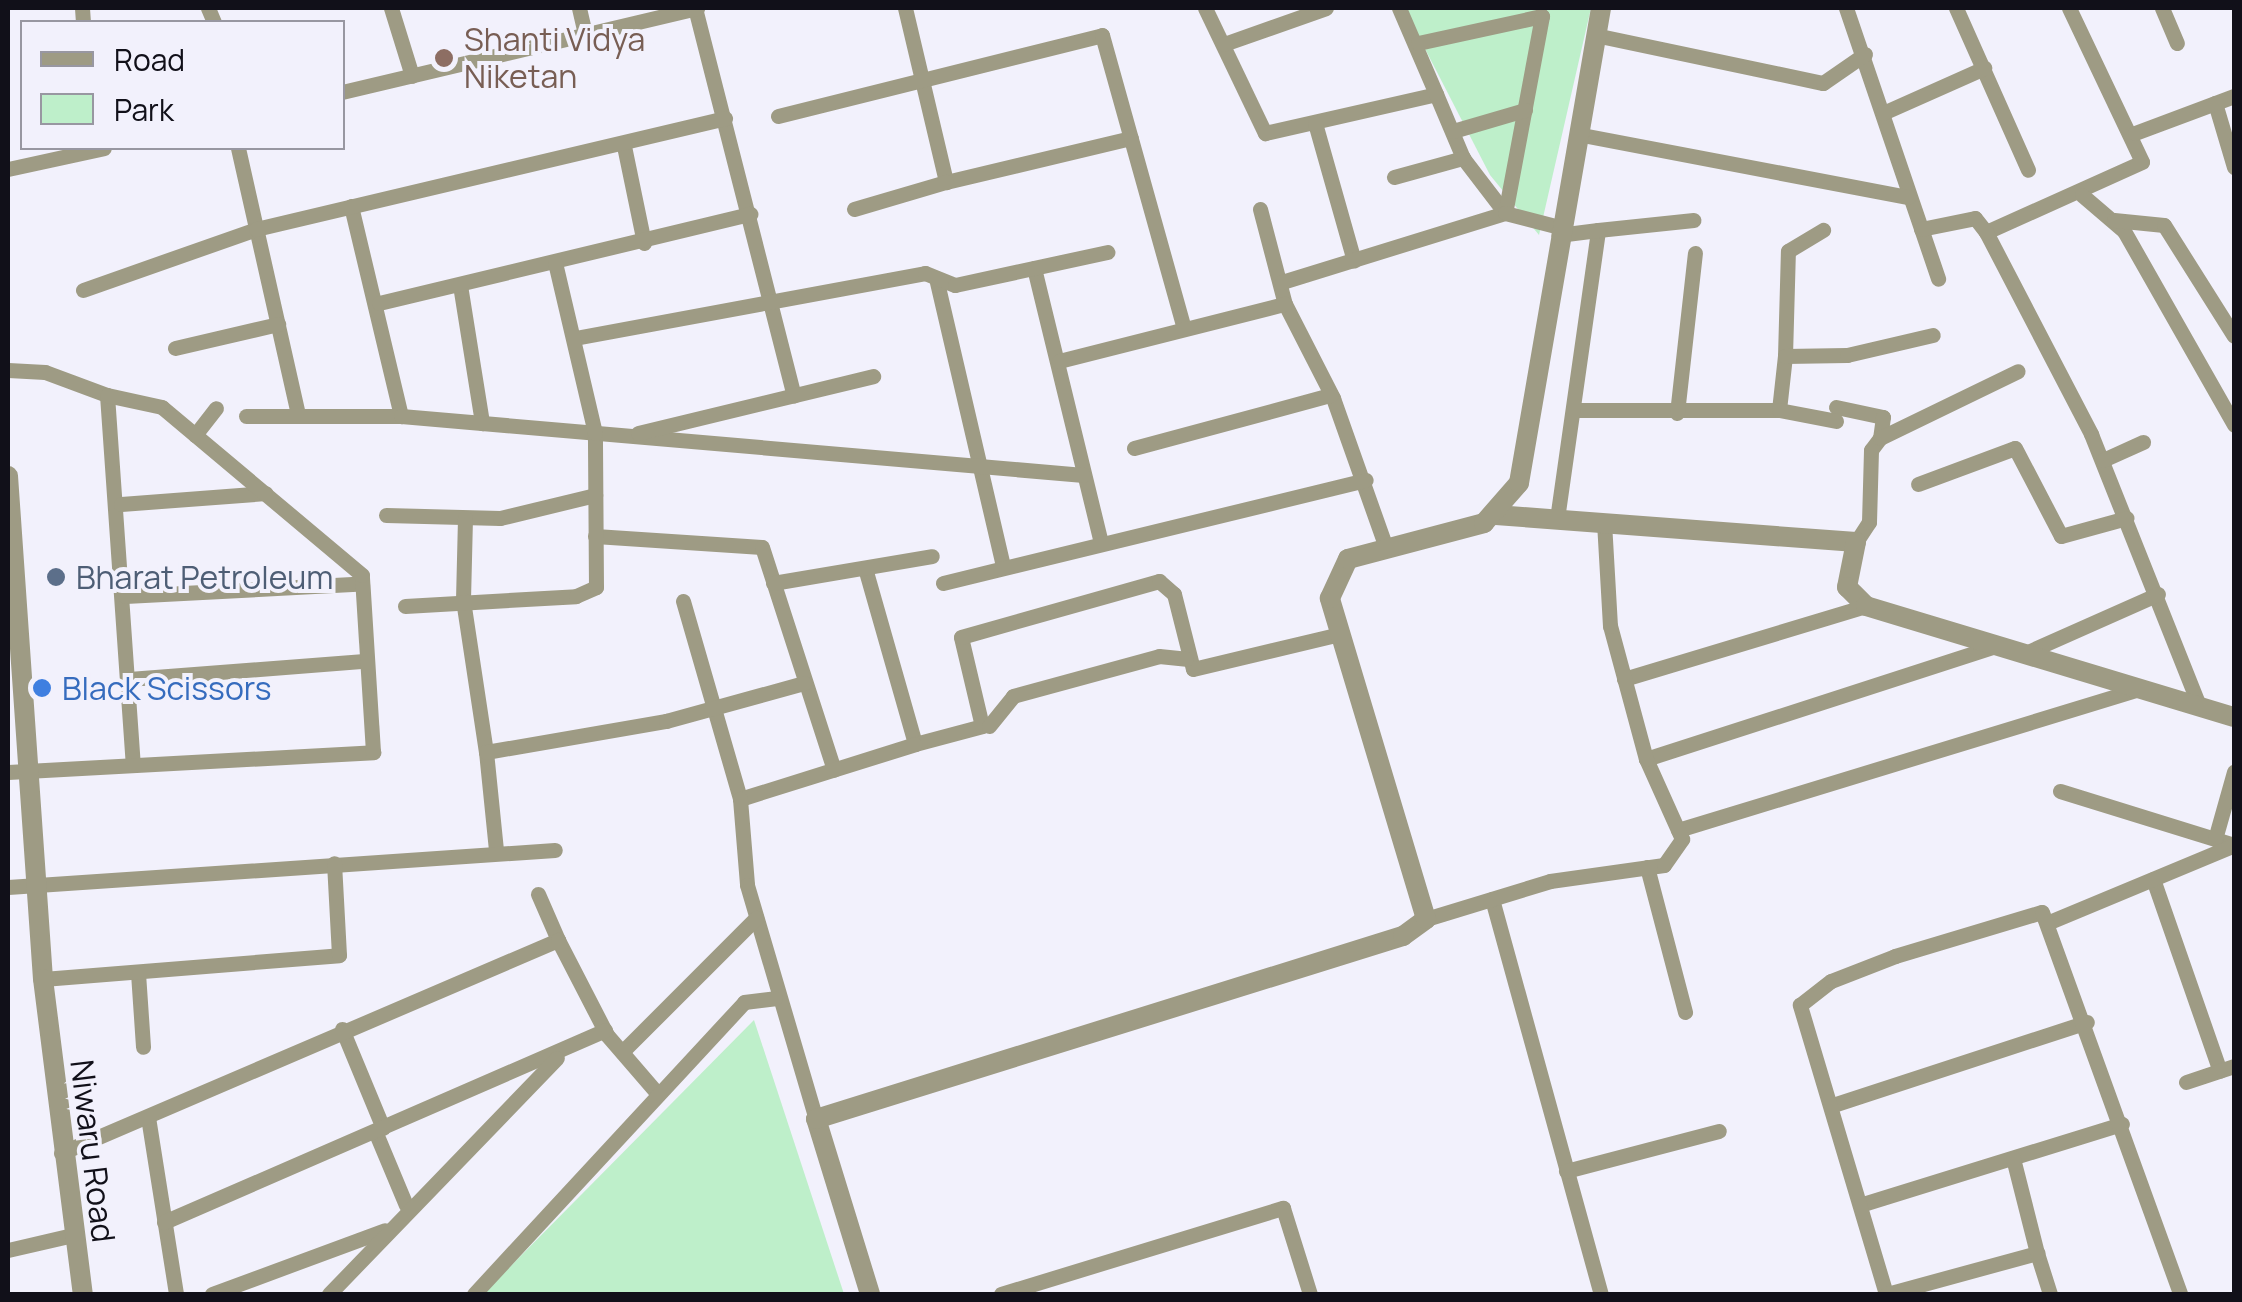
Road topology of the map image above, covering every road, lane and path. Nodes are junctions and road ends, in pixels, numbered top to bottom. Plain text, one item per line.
1 (391, 8) edge
2 (579, 8) edge
3 (695, 8) edge
4 (904, 8) edge
5 (1204, 8) edge
6 (1326, 8) edge
7 (1400, 8) edge
8 (1601, 8) edge
9 (1846, 8) edge
10 (1956, 8) edge
11 (2069, 8) edge
12 (2162, 8) edge
13 (1303, 10) edge
14 (1596, 34) junction
15 (586, 35) junction
16 (2177, 42) dead end
17 (1418, 43) junction
18 (1224, 44) junction
19 (1865, 54) junction
20 (1984, 68) junction
21 (412, 76) junction
22 (925, 80) junction
23 (345, 91) edge
24 (1436, 94) junction
25 (2234, 96) edge
26 (2214, 103) junction
27 (1525, 110) junction
28 (1883, 113) junction
29 (778, 116) dead end
30 (725, 118) junction
31 (1315, 123) junction
32 (1452, 132) junction
33 (2135, 133) junction
34 (1577, 134) junction
35 (1131, 138) junction
36 (624, 146) junction
37 (95, 150) edge
38 (238, 150) edge
39 (1463, 158) junction
40 (2234, 167) edge
41 (8, 169) edge
42 (2028, 170) dead end
43 (1394, 177) dead end
44 (946, 182) junction
45 (2082, 195) junction
46 (1908, 197) junction
47 (352, 206) junction
48 (854, 209) dead end
49 (1260, 209) dead end
50 (751, 214) junction
51 (1505, 214) junction
52 (1693, 220) dead end
53 (2114, 220) junction
54 (256, 228) junction
55 (1921, 229) junction
56 (1598, 230) junction
57 (1823, 230) dead end
58 (1559, 231) junction
59 (1986, 232) junction
60 (644, 244) junction
61 (1107, 252) dead end
62 (1695, 253) dead end
63 (1354, 261) junction
64 (555, 263) junction
65 (1034, 268) junction
66 (936, 278) junction
67 (1938, 279) dead end
68 (1282, 282) junction
69 (460, 285) junction
70 (83, 290) dead end
71 (774, 300) junction
72 (379, 303) junction
73 (1285, 304) junction
74 (278, 324) junction
75 (1184, 328) junction
76 (1933, 335) dead end
77 (2234, 336) edge
78 (575, 338) junction
79 (175, 348) dead end
80 (1786, 356) junction
81 (1059, 361) junction
82 (8, 370) edge
83 (2018, 370) dead end
84 (872, 376) dead end
85 (1331, 394) junction
86 (107, 395) junction
87 (794, 396) junction
88 (216, 408) dead end
89 (1576, 410) junction
90 (1779, 410) junction
91 (1677, 414) junction
92 (298, 415) junction
93 (246, 416) dead end
94 (400, 416) junction
95 (482, 422) junction
96 (2234, 425) edge
97 (595, 433) junction
98 (195, 435) junction
99 (629, 435) junction
100 (1880, 438) junction
101 (2143, 442) dead end
102 (1134, 448) dead end
103 (2103, 460) junction
104 (976, 468) junction
105 (1083, 475) junction
106 (8, 476) edge
107 (1366, 480) junction
108 (1918, 484) dead end
109 (266, 493) junction
110 (595, 496) junction
111 (121, 504) junction
112 (386, 515) dead end
113 (1496, 515) junction
114 (465, 518) junction
115 (2127, 518) junction
116 (1558, 519) junction
117 (1604, 521) junction
118 (11, 529) edge
119 (595, 536) junction
120 (1856, 542) junction
121 (1101, 543) junction
122 (1386, 545) junction
123 (932, 556) dead end
124 (865, 568) junction
125 (1004, 568) junction
126 (773, 583) junction
127 (357, 584) junction
128 (944, 584) dead end
129 (2158, 594) junction
130 (125, 596) junction
131 (463, 600) junction
132 (684, 601) dead end
133 (404, 606) dead end
134 (1866, 606) junction
135 (1340, 634) junction
136 (2006, 643) junction
137 (2030, 651) junction
138 (1186, 659) junction
139 (364, 661) junction
140 (128, 679) junction
141 (1624, 679) junction
142 (804, 684) junction
143 (2142, 687) junction
144 (2199, 706) junction
145 (710, 709) junction
146 (2234, 718) edge
147 (988, 726) dead end
148 (914, 744) junction
149 (486, 752) junction
150 (1646, 759) junction
151 (133, 766) junction
152 (834, 770) junction
153 (8, 772) edge
154 (30, 772) junction
155 (2234, 772) edge
156 (2060, 790) dead end
157 (740, 800) junction
158 (1678, 830) junction
159 (2215, 839) junction
160 (2234, 845) edge
161 (496, 850) junction
162 (555, 850) dead end
163 (334, 863) junction
164 (1648, 867) junction
165 (2153, 879) junction
166 (37, 885) junction
167 (8, 887) edge
168 (538, 894) dead end
169 (1492, 899) junction
170 (756, 918) junction
171 (1426, 920) junction
172 (2047, 923) junction
173 (558, 940) junction
174 (138, 973) junction
175 (42, 979) junction
176 (775, 998) junction
177 (1685, 1012) dead end
178 (2088, 1022) junction
179 (342, 1028) junction
180 (605, 1030) junction
181 (144, 1046) dead end
182 (564, 1052) junction
183 (622, 1052) junction
184 (2227, 1068) edge
185 (2186, 1082) dead end
186 (657, 1093) junction
187 (1833, 1104) junction
188 (148, 1117) junction
189 (816, 1119) junction
190 (2122, 1124) junction
191 (379, 1130) junction
192 (1719, 1131) dead end
193 (60, 1153) junction
194 (2013, 1158) junction
195 (1566, 1172) junction
196 (1862, 1204) junction
197 (406, 1205) junction
198 (164, 1222) junction
199 (385, 1230) junction
200 (73, 1235) junction
201 (8, 1250) edge
202 (2037, 1253) junction
203 (83, 1294) edge
204 (176, 1294) edge
205 (212, 1294) edge
206 (329, 1294) edge
207 (474, 1294) edge
208 (870, 1294) edge
209 (1001, 1294) edge
210 (1310, 1294) edge
211 (1601, 1294) edge
212 (1887, 1294) edge
213 (2050, 1294) edge
214 (2180, 1294) edge

1 - 21 street
2 - 15 street
3 - 15 street
3 - 30 street
4 - 22 street
5 - 18 street
6 - 13 street
7 - 17 street
8 - 14 street
9 - 19 street
10 - 20 street
11 - 33 street
12 - 16 street
13 - 18 street
14 - 19 street
14 - 34 street
15 - 21 street
17 - 24 street
17 - 27 street
18 - 31 street
19 - 28 street
20 - 28 street
20 - 42 street
21 - 23 street
22 - 29 street
22 - 35 street
22 - 44 street
24 - 31 street
24 - 32 street
25 - 26 street
26 - 33 street
26 - 40 street
27 - 32 street
27 - 51 street
28 - 46 street
30 - 36 street
30 - 50 street
31 - 63 street
32 - 39 street
33 - 45 street
34 - 46 street
34 - 58 street
35 - 44 street
35 - 75 street
36 - 47 street
36 - 60 street
37 - 41 street
38 - 54 street
39 - 43 street
39 - 51 street
44 - 48 street
45 - 53 street
45 - 59 street
46 - 55 street
47 - 54 street
47 - 72 street
49 - 68 street
50 - 60 street
50 - 71 street
51 - 58 street
51 - 63 street
52 - 56 street
53 - 77 street
53 - 96 street
54 - 70 street
54 - 74 street
55 - 59 street
55 - 67 street
56 - 58 street
56 - 89 street
57 - 80 street
58 - 113 street
59 - 103 street
60 - 64 street
61 - 65 street
62 - 91 street
63 - 68 street
64 - 69 street
64 - 78 street
65 - 66 street
65 - 81 street
66 - 71 street
66 - 104 street
68 - 73 street
69 - 72 street
69 - 95 street
71 - 78 street
71 - 87 street
72 - 94 street
73 - 75 street
73 - 85 street
74 - 79 street
74 - 92 street
75 - 81 street
76 - 80 street
78 - 97 street
80 - 90 street
81 - 105 street
82 - 86 street
83 - 100 street
84 - 87 street
85 - 102 street
85 - 107 street
86 - 98 street
86 - 111 street
87 - 99 street
88 - 98 street
89 - 91 street
89 - 116 street
90 - 91 street
90 - 100 street
92 - 93 street
92 - 94 street
94 - 95 street
95 - 97 street
97 - 99 street
97 - 110 street
98 - 109 street
99 - 104 street
100 - 120 street
101 - 103 street
103 - 115 street
104 - 105 street
104 - 125 street
105 - 121 street
106 - 118 street, Niwaru Road
107 - 121 street
107 - 122 street
108 - 115 street
109 - 111 street
109 - 127 street
110 - 114 street
110 - 119 street
111 - 130 street
112 - 114 street
113 - 116 street
113 - 122 street
114 - 131 street
115 - 129 street
116 - 117 street
117 - 120 street
117 - 141 street
118 - 154 street, Niwaru Road
119 - 126 street
119 - 131 street
120 - 134 street
121 - 125 street
122 - 135 street
123 - 124 street
124 - 126 street
124 - 148 street
125 - 128 street
126 - 142 street
127 - 130 street
127 - 139 street
129 - 137 street
129 - 144 street
130 - 140 street
131 - 133 street
131 - 149 street
132 - 145 street
134 - 136 street
134 - 141 street
135 - 138 street
135 - 171 street
136 - 137 street
136 - 150 street
137 - 143 street
138 - 147 street
138 - 148 street
139 - 140 street
139 - 151 street
140 - 151 street
141 - 150 street
142 - 145 street
142 - 152 street
143 - 144 street
143 - 158 street
144 - 146 street
145 - 149 street
145 - 157 street
148 - 152 street
149 - 161 street
150 - 158 street
151 - 154 street
152 - 157 street
153 - 154 street
154 - 166 street, Niwaru Road
155 - 159 street
156 - 159 street
157 - 170 street
158 - 164 street
159 - 160 street
160 - 165 street
161 - 162 street
161 - 163 street
163 - 166 street
163 - 174 street
164 - 169 street
164 - 177 street
165 - 172 street
165 - 184 street
166 - 167 street
166 - 175 street, Niwaru Road
168 - 173 street
169 - 171 street
169 - 195 street
170 - 176 street
170 - 183 street
171 - 189 street
172 - 178 street
172 - 187 street
173 - 179 street
173 - 180 street
174 - 175 street
174 - 181 street
175 - 193 street, Niwaru Road
176 - 186 street
176 - 189 street
178 - 187 street
178 - 190 street
179 - 188 street
179 - 191 street
180 - 182 street
180 - 183 street
182 - 191 street
182 - 197 street
183 - 186 street
184 - 185 street
186 - 207 street
187 - 196 street
188 - 193 street
188 - 198 street
189 - 208 street
190 - 194 street
190 - 214 street
191 - 197 street
191 - 198 street
192 - 195 street
193 - 200 street, Niwaru Road
194 - 196 street
194 - 202 street
195 - 211 street
196 - 212 street
197 - 199 street
198 - 204 street
199 - 205 street
199 - 206 street
200 - 201 street
200 - 203 street, Niwaru Road
202 - 212 street
202 - 213 street
209 - 210 street

